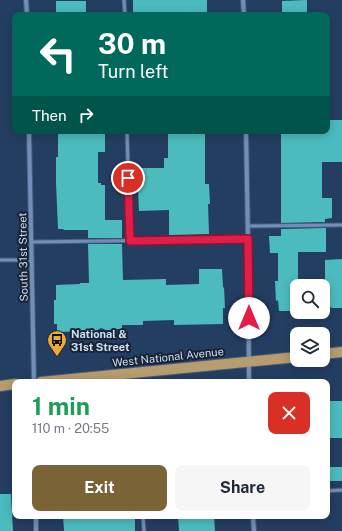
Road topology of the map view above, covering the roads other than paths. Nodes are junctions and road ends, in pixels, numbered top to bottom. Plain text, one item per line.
1 (26, 0) edge
2 (124, 0) edge
3 (243, 0) edge
4 (27, 12) edge
5 (125, 12) edge
6 (244, 12) edge
7 (29, 134) edge
8 (127, 134) edge
9 (246, 134) edge
10 (342, 225) edge
11 (248, 226) junction
12 (248, 239) junction
13 (130, 241) junction
14 (31, 242) junction
15 (0, 260) edge
16 (32, 260) junction
17 (342, 352) edge
18 (330, 353) edge
19 (290, 358) edge
20 (249, 361) junction
21 (34, 379) edge
22 (70, 379) edge
23 (249, 379) edge
24 (12, 384) edge
25 (0, 386) edge
26 (330, 490) edge
27 (342, 490) edge
28 (36, 519) edge
29 (143, 519) edge
30 (253, 519) edge
31 (36, 531) edge
32 (144, 531) edge
33 (254, 531) edge

1 - 4 street
2 - 5 lane
3 - 6 street
7 - 14 street, South 31st Street
8 - 13 lane
9 - 11 street
10 - 11 lane
11 - 12 street
12 - 13 lane
12 - 20 street
13 - 14 lane
14 - 16 street, South 31st Street
15 - 16 lane
16 - 21 street, South 31st Street
17 - 18 main road
19 - 20 main road, West National Avenue
20 - 22 main road, West National Avenue
20 - 23 street
24 - 25 main road
26 - 27 lane
28 - 31 street
29 - 32 lane
30 - 33 street

